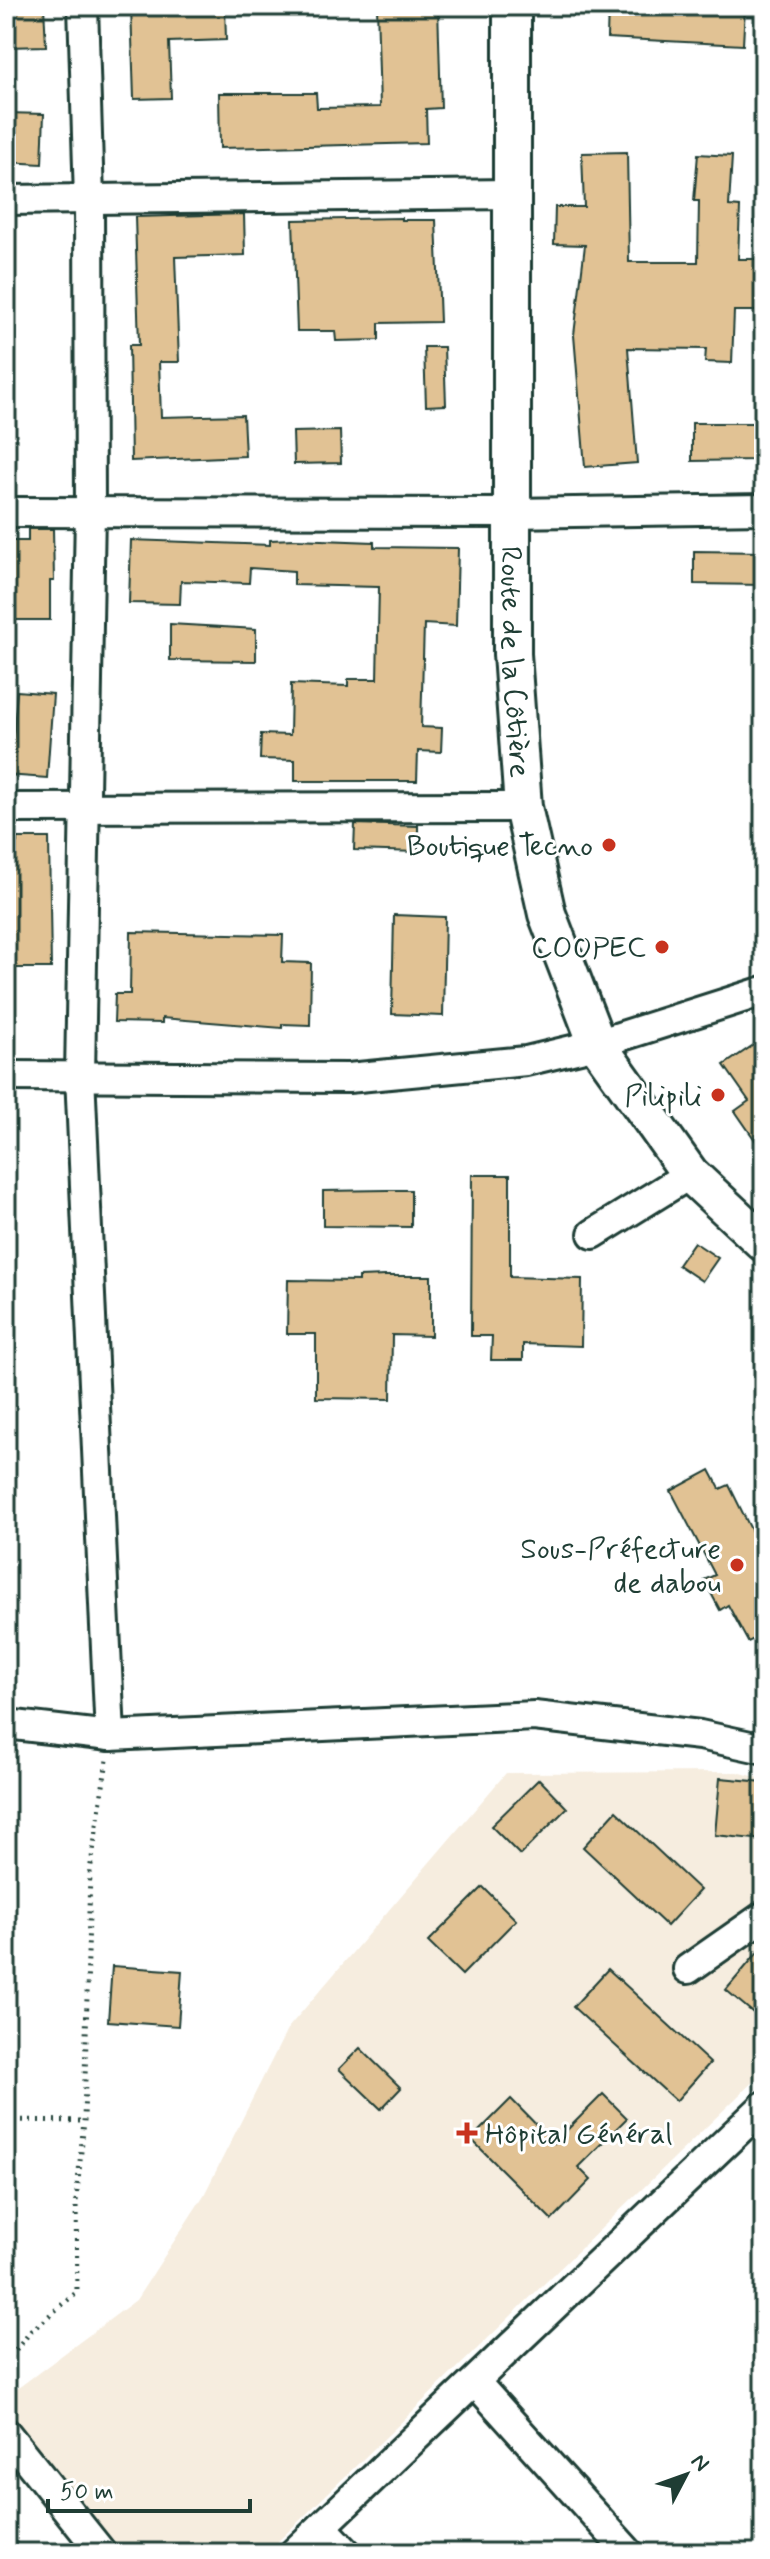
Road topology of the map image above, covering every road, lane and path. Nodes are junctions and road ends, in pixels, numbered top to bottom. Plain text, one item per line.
1 (83, 6) edge
2 (512, 6) edge
3 (511, 194) junction
4 (89, 199) junction
5 (6, 200) edge
6 (764, 509) edge
7 (90, 511) junction
8 (6, 512) edge
9 (511, 513) junction
10 (523, 807) junction
11 (6, 808) edge
12 (87, 809) junction
13 (764, 991) edge
14 (597, 1044) junction
15 (80, 1075) junction
16 (6, 1076) edge
17 (690, 1174) junction
18 (593, 1234) dead end
19 (764, 1243) edge
20 (6, 1724) edge
21 (110, 1736) junction
22 (764, 1749) edge
23 (764, 1916) edge
24 (688, 1969) dead end
25 (764, 2106) edge
26 (6, 2120) edge
27 (84, 2121) junction
28 (6, 2363) edge
29 (476, 2383) junction
30 (6, 2433) edge
31 (322, 2527) junction
32 (102, 2553) edge
33 (294, 2553) edge
34 (347, 2553) edge
35 (629, 2553) edge

1 - 4 street
2 - 3 main road, Route de la Côtière
3 - 4 street
3 - 9 main road, Route de la Côtière
4 - 5 street
4 - 7 street
6 - 9 street
7 - 8 street
7 - 9 street
7 - 12 street
9 - 10 main road, Route de la Côtière
10 - 12 street
10 - 14 main road, Route de la Côtière
11 - 12 street
12 - 15 street
13 - 14 street
14 - 15 street
14 - 17 main road, Route de la Côtière
15 - 16 street
15 - 21 street
17 - 18 street
17 - 19 main road, Route de la Côtière
20 - 21 street
21 - 22 street
21 - 27 path
23 - 24 street
25 - 29 street
26 - 27 path
27 - 28 path
29 - 31 street
29 - 35 street
30 - 32 street
31 - 33 street
31 - 34 street

